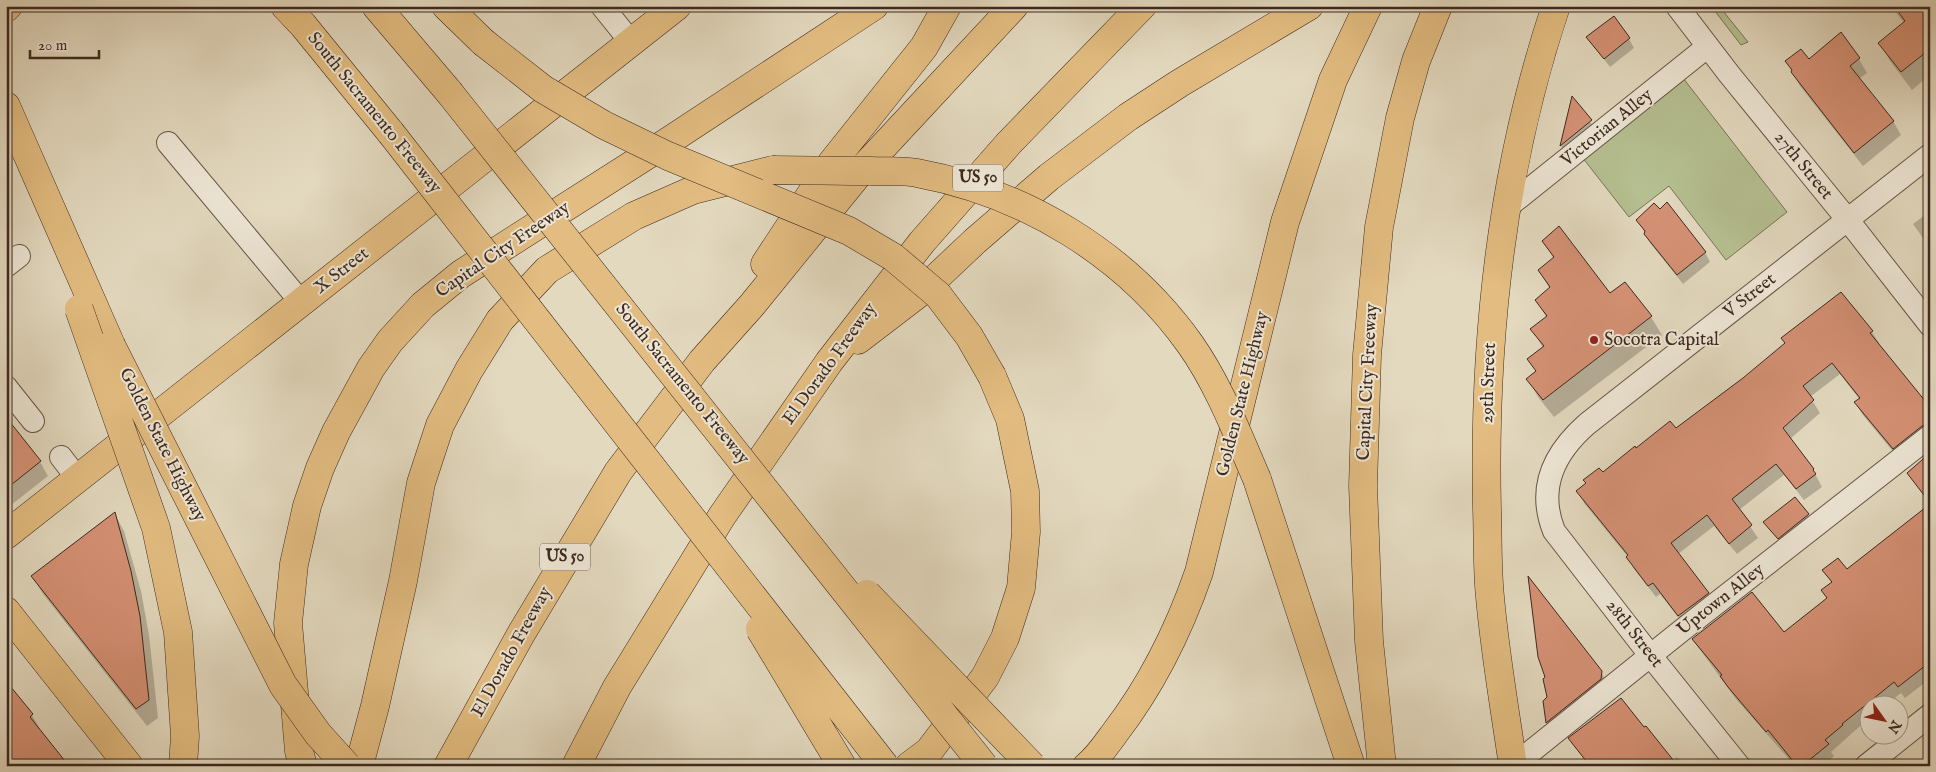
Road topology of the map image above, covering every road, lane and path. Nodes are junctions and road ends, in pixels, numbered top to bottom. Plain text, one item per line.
1 (284, 6) edge
2 (376, 6) edge
3 (446, 6) edge
4 (602, 6) edge
5 (677, 6) edge
6 (874, 6) edge
7 (947, 6) edge
8 (1014, 6) edge
9 (1142, 6) edge
10 (1309, 6) edge
11 (1368, 6) edge
12 (1438, 6) edge
13 (1556, 6) edge
14 (1677, 6) edge
15 (631, 42) junction
16 (1707, 47) junction
17 (6, 106) edge
18 (168, 142) dead end
19 (1930, 155) edge
20 (36, 173) junction
21 (1506, 208) junction
22 (1847, 219) junction
23 (302, 302) junction
24 (1930, 325) edge
25 (702, 361) junction
26 (829, 362) junction
27 (6, 387) edge
28 (34, 421) dead end
29 (1930, 436) edge
30 (61, 457) dead end
31 (752, 473) junction
32 (78, 479) junction
33 (1548, 492) joint
34 (699, 527) junction
35 (6, 535) edge
36 (8, 617) edge
37 (1650, 655) junction
38 (1930, 715) edge
39 (301, 758) edge
40 (129, 766) edge
41 (183, 766) edge
42 (348, 766) edge
43 (360, 766) edge
44 (448, 766) edge
45 (576, 766) edge
46 (842, 766) edge
47 (885, 766) edge
48 (909, 766) edge
49 (984, 766) edge
50 (1032, 766) edge
51 (1087, 766) edge
52 (1351, 766) edge
53 (1382, 766) edge
54 (1513, 766) edge
55 (1739, 766) edge
56 (1866, 766) edge

1 - 34 main road, South Sacramento Freeway, bridge
2 - 31 main road, South Sacramento Freeway, bridge
3 - 48 main road, bridge
4 - 15 street
5 - 15 main road, X Street
6 - 39 main road, Capital City Freeway
7 - 25 main road
8 - 25 main road, El Dorado Freeway / US 50
9 - 26 main road, El Dorado Freeway / US 50
10 - 26 main road
11 - 51 main road, Golden State Highway
12 - 53 main road, Capital City Freeway
13 - 21 main road, 29th Street
14 - 16 street, 27th Street
15 - 23 main road, X Street
16 - 21 street, Victorian Alley
16 - 22 street, 27th Street
17 - 20 main road, Golden State Highway
18 - 23 street
19 - 22 street, V Street
20 - 41 main road, bridge
20 - 42 main road, Golden State Highway, bridge
21 - 54 main road, 29th Street
22 - 24 street, 27th Street
22 - 33 street, V Street
23 - 32 main road, X Street
25 - 44 main road, El Dorado Freeway / US 50
26 - 45 main road, El Dorado Freeway / US 50
27 - 28 street
29 - 37 street, Uptown Alley
30 - 32 street
31 - 49 main road, South Sacramento Freeway, bridge
31 - 50 main road, bridge
32 - 35 main road, X Street
33 - 37 street, 28th Street
34 - 46 main road, bridge
34 - 47 main road, South Sacramento Freeway, bridge
36 - 40 main road
37 - 54 street, Uptown Alley
37 - 55 street, 28th Street
38 - 56 street
43 - 52 main road, bridge

